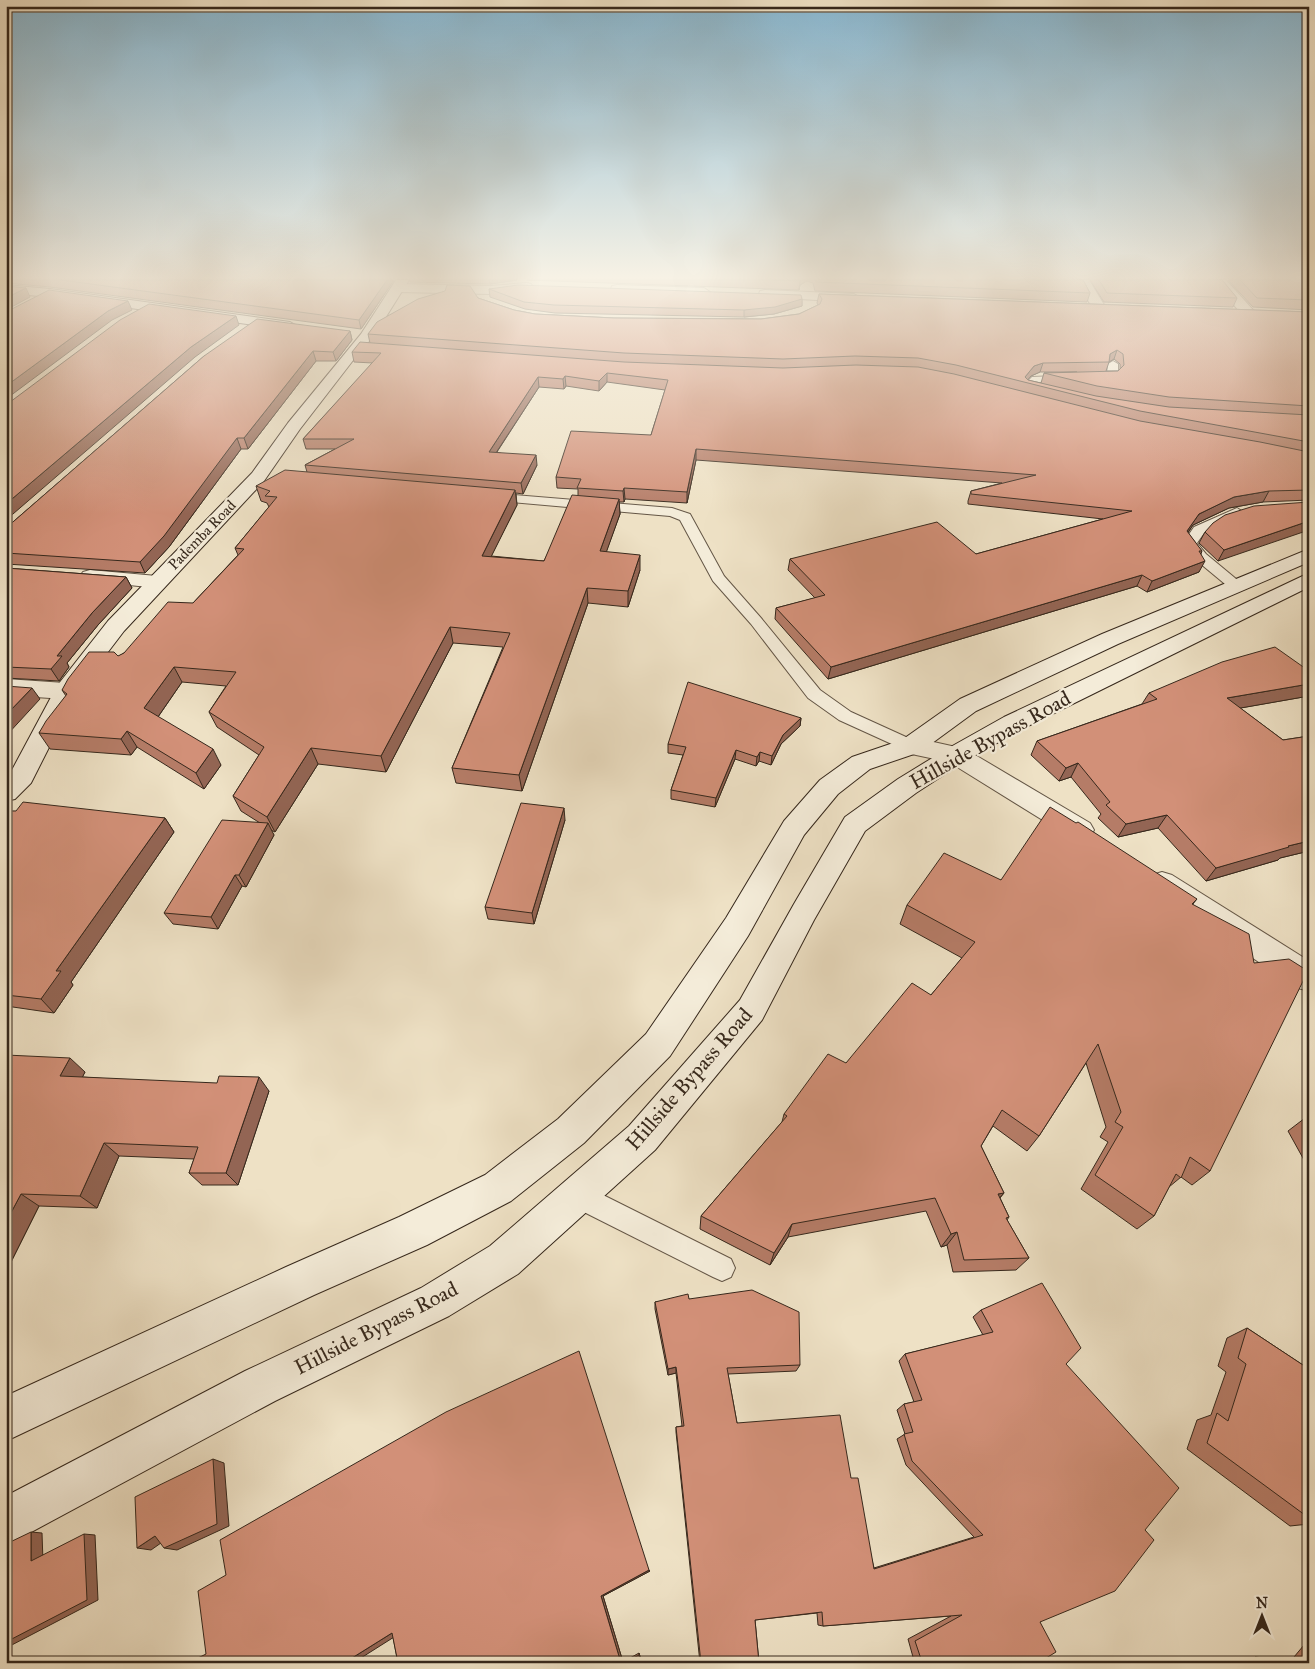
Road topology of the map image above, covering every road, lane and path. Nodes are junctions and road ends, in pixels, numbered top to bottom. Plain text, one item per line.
1 (348, 358) edge
2 (1113, 364) edge
3 (1029, 386) junction
4 (1046, 390) edge
5 (1023, 398) edge
6 (258, 477) junction
7 (277, 479) edge
8 (475, 495) edge
9 (1248, 510) edge
10 (1309, 555) edge
11 (69, 574) edge
12 (1309, 579) edge
13 (157, 582) junction
14 (1236, 586) junction
15 (6, 687) edge
16 (66, 690) junction
17 (911, 746) junction
18 (956, 755) junction
19 (12, 780) edge
20 (1105, 846) edge
21 (1137, 867) edge
22 (1309, 978) edge
23 (577, 1195) junction
24 (722, 1268) dead end
25 (6, 1419) edge
26 (6, 1521) edge

1 - 6 main road, Pademba Road
2 - 3 lane
3 - 4 lane
3 - 5 lane
6 - 7 lane
6 - 13 main road, Pademba Road
8 - 17 lane
9 - 14 lane
10 - 14 main road, Hillside Bypass Road
11 - 13 main road
12 - 18 main road, Hillside Bypass Road
13 - 16 main road, Pademba Road
14 - 17 main road, Hillside Bypass Road
15 - 16 main road
16 - 19 main road, Pademba Road
17 - 18 main road
17 - 25 main road, Hillside Bypass Road
18 - 20 main road
18 - 23 main road, Hillside Bypass Road
21 - 22 main road
23 - 24 lane
23 - 26 main road, Hillside Bypass Road

